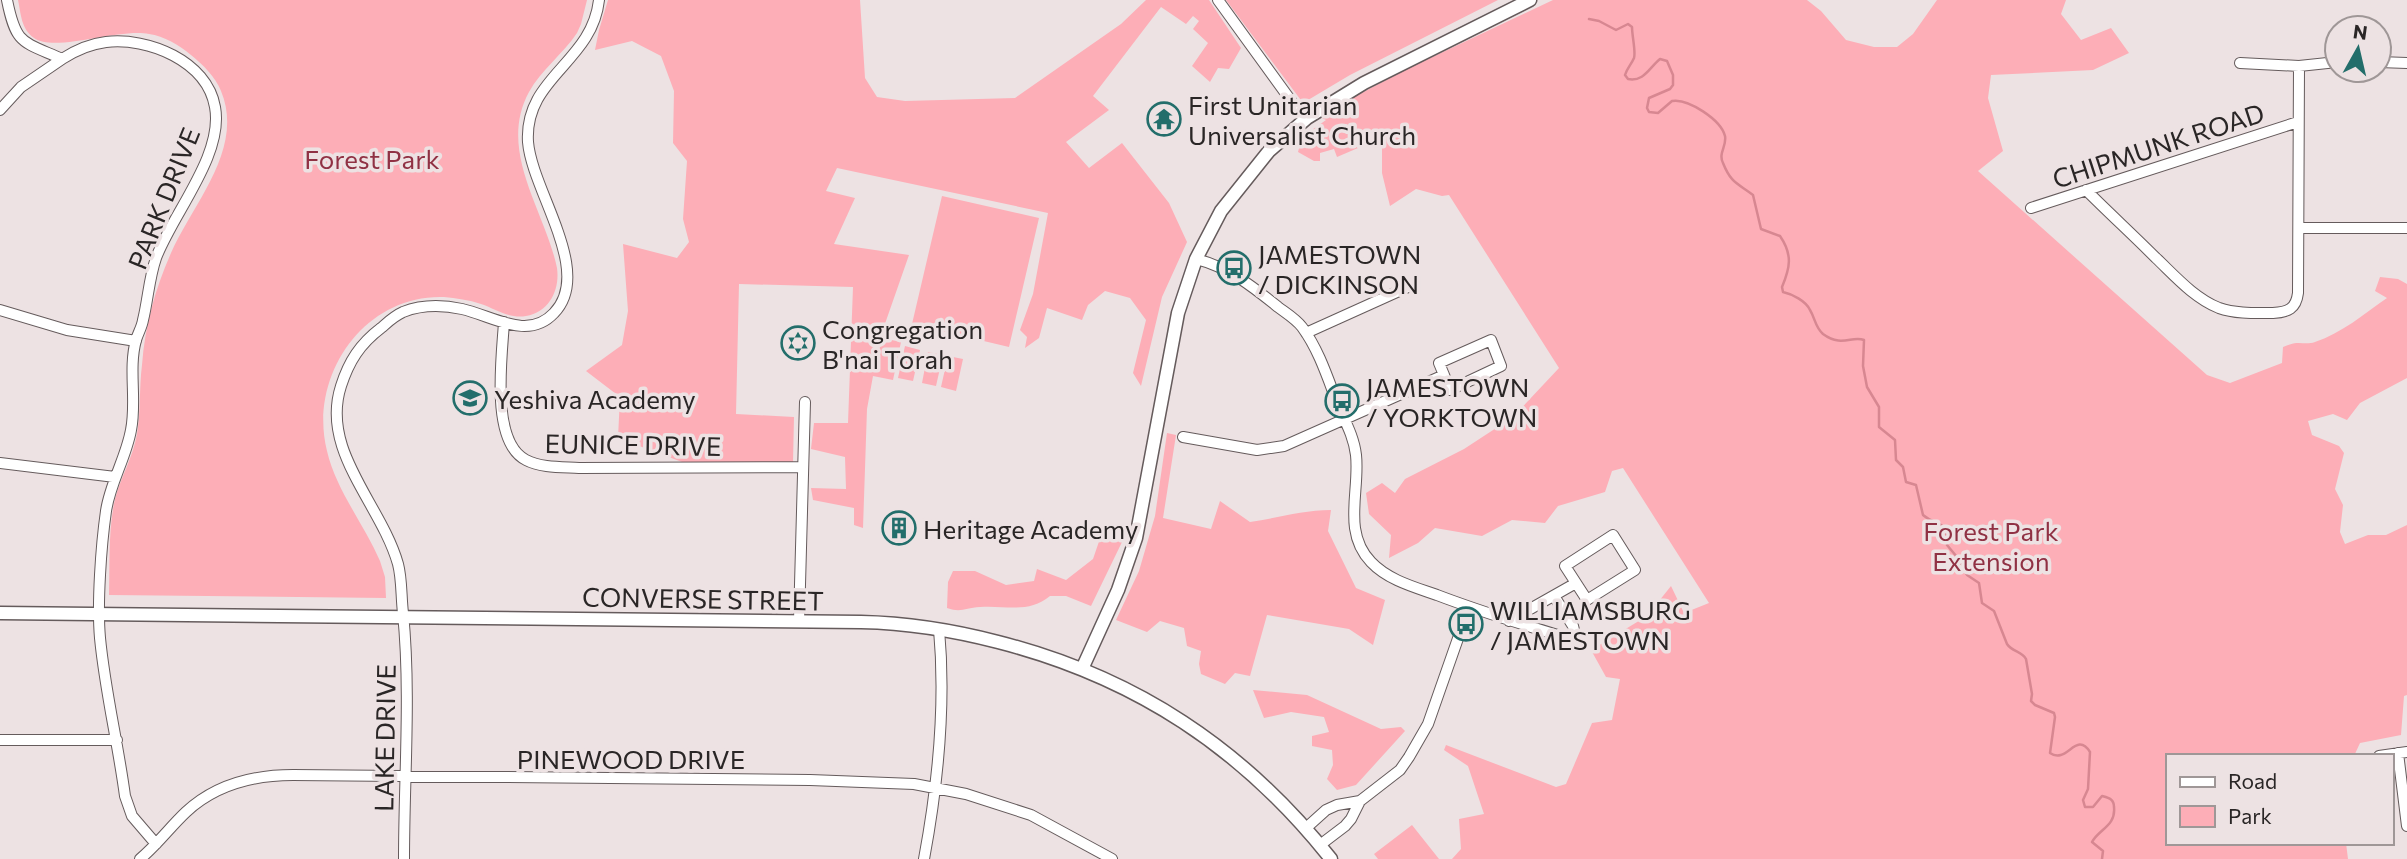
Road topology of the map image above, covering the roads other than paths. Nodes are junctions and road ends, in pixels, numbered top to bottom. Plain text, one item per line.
1 (7, 0) edge
2 (599, 0) edge
3 (1218, 0) edge
4 (1530, 0) edge
5 (62, 59) junction
6 (2240, 63) dead end
7 (2323, 63) edge
8 (2299, 66) junction
9 (0, 110) edge
10 (1305, 120) junction
11 (2298, 122) junction
12 (2086, 190) junction
13 (2031, 208) dead end
14 (2407, 228) edge
15 (2299, 229) junction
16 (1196, 259) junction
17 (1408, 287) dead end
18 (0, 310) edge
19 (504, 322) junction
20 (1306, 333) junction
21 (136, 341) junction
22 (1444, 375) junction
23 (805, 402) dead end
24 (1344, 419) junction
25 (1183, 437) dead end
26 (0, 463) edge
27 (802, 467) junction
28 (115, 477) junction
29 (1576, 583) junction
30 (1554, 596) junction
31 (1469, 607) junction
32 (0, 613) edge
33 (100, 614) junction
34 (403, 617) junction
35 (799, 621) junction
36 (1509, 621) junction
37 (939, 629) junction
38 (1082, 669) junction
39 (0, 740) edge
40 (117, 740) junction
41 (2403, 753) edge
42 (404, 776) junction
43 (936, 787) junction
44 (1360, 801) junction
45 (2407, 826) edge
46 (1306, 828) junction
47 (156, 844) junction
48 (1320, 845) junction
49 (140, 859) edge
50 (404, 859) edge
51 (924, 859) edge
52 (1112, 859) edge
53 (1331, 859) edge

1 - 5 street
2 - 19 street, LAKE DRIVE
3 - 10 street
4 - 10 main road
5 - 9 street, PARK DRIVE
5 - 21 street, PARK DRIVE
6 - 8 street
7 - 8 street
8 - 11 street
10 - 16 main road
11 - 12 street, CHIPMUNK ROAD
11 - 15 street
12 - 13 street, CHIPMUNK ROAD
12 - 15 street
14 - 15 street
16 - 20 street
16 - 38 main road
17 - 20 street
18 - 21 street
19 - 27 street, EUNICE DRIVE
19 - 34 street, LAKE DRIVE
20 - 24 street
21 - 28 street, PARK DRIVE
22 - 22 street
22 - 24 street
23 - 27 street
24 - 25 street
24 - 31 street
26 - 28 street
27 - 35 street
28 - 33 street, PARK DRIVE
29 - 29 street
29 - 30 street
30 - 36 street
30 - 36 street
31 - 36 street
31 - 44 street
32 - 33 main road, CONVERSE STREET
33 - 34 main road, CONVERSE STREET
33 - 40 street, PARK DRIVE
34 - 35 main road, CONVERSE STREET
34 - 42 street, LAKE DRIVE
35 - 37 main road, CONVERSE STREET
37 - 38 main road, CONVERSE STREET
37 - 43 street
38 - 46 main road, CONVERSE STREET
39 - 40 street
40 - 47 street, PARK DRIVE
41 - 45 street
42 - 43 street, PINEWOOD DRIVE
42 - 47 street, PINEWOOD DRIVE
42 - 50 street, LAKE DRIVE
43 - 51 street
43 - 52 street, PINEWOOD DRIVE
44 - 46 street
44 - 48 street
46 - 48 main road, CONVERSE STREET
47 - 49 street, PINEWOOD DRIVE
48 - 53 main road, CONVERSE STREET

